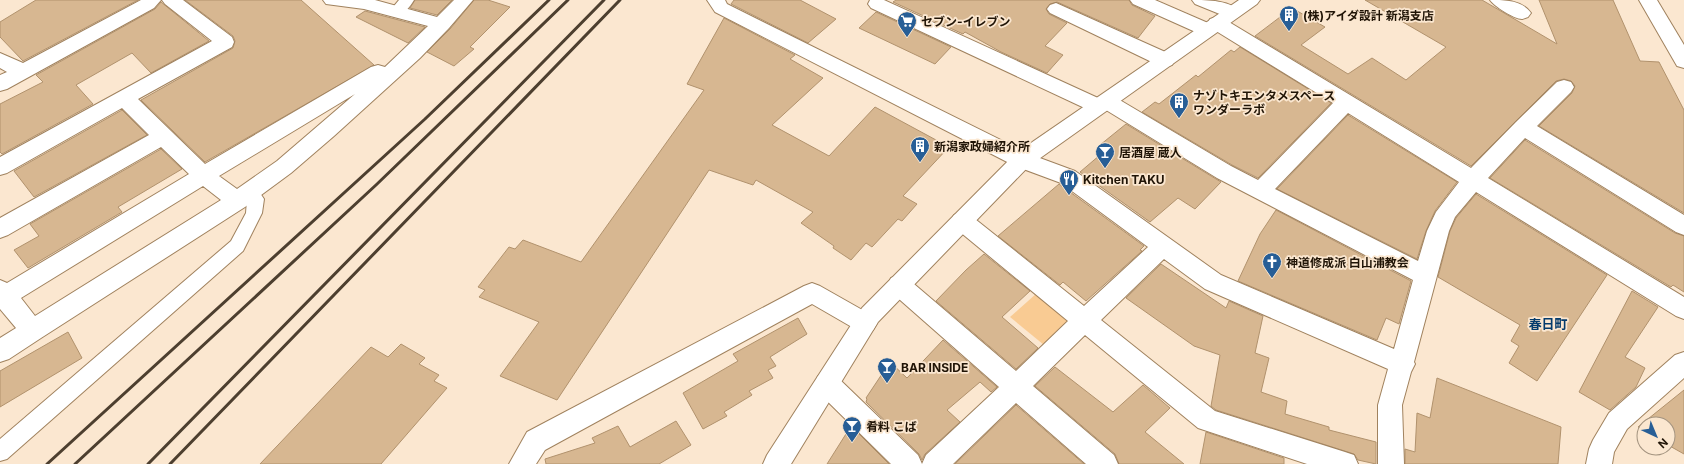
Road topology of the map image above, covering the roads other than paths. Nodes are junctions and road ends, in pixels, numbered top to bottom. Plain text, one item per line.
1 (152, 0) edge
2 (171, 0) edge
3 (332, 0) edge
4 (464, 0) edge
5 (716, 0) edge
6 (1139, 0) edge
7 (1201, 0) edge
8 (1251, 0) edge
9 (1499, 0) edge
10 (1648, 0) edge
11 (877, 4) dead end
12 (402, 6) edge
13 (1056, 9) dead end
14 (1522, 13) dead end
15 (1219, 22) junction
16 (442, 24) junction
17 (413, 53) junction
18 (0, 60) edge
19 (1165, 60) junction
20 (1684, 61) edge
21 (23, 71) junction
22 (0, 84) edge
23 (1564, 87) dead end
24 (124, 98) junction
25 (1346, 102) junction
26 (1102, 104) junction
27 (1523, 127) junction
28 (164, 136) junction
29 (1022, 160) junction
30 (0, 167) edge
31 (203, 175) junction
32 (1473, 180) junction
33 (1260, 190) junction
34 (244, 196) junction
35 (962, 221) junction
36 (1684, 226) edge
37 (0, 229) edge
38 (1163, 246) junction
39 (1426, 276) junction
40 (899, 285) junction
41 (1, 295) edge
42 (1684, 309) edge
43 (1085, 321) junction
44 (865, 323) junction
45 (33, 331) junction
46 (0, 351) edge
47 (1684, 363) edge
48 (1402, 364) junction
49 (827, 384) junction
50 (1016, 387) junction
51 (0, 452) edge
52 (522, 464) edge
53 (776, 464) edge
54 (909, 464) edge
55 (936, 464) edge
56 (1105, 464) edge
57 (1345, 464) edge
58 (1391, 464) edge
59 (1599, 464) edge

1 - 21 street
2 - 24 street
3 - 12 street
4 - 16 street
5 - 29 street
6 - 15 street
7 - 15 street
8 - 15 street
9 - 14 street
10 - 20 street
11 - 26 street
12 - 16 street
13 - 19 street
15 - 19 street
15 - 25 street
16 - 17 street
17 - 31 street
17 - 34 street
18 - 21 street
19 - 26 street
21 - 22 street
23 - 27 street
24 - 28 street
24 - 30 street
25 - 32 street
25 - 33 street
26 - 29 street
26 - 33 street
27 - 32 street
27 - 36 street
28 - 31 street
28 - 37 street
29 - 35 street
29 - 38 street
31 - 34 street
31 - 41 street
32 - 39 street
32 - 42 street
33 - 39 street
34 - 45 street
34 - 51 lane
35 - 40 street
35 - 43 street
38 - 43 street
38 - 48 street
39 - 48 street
40 - 44 street
40 - 50 street
41 - 45 street
43 - 50 street
43 - 57 street
44 - 49 street
44 - 52 street
45 - 46 street
47 - 59 street
48 - 58 street
49 - 53 street
49 - 54 street
50 - 55 street
50 - 56 street

